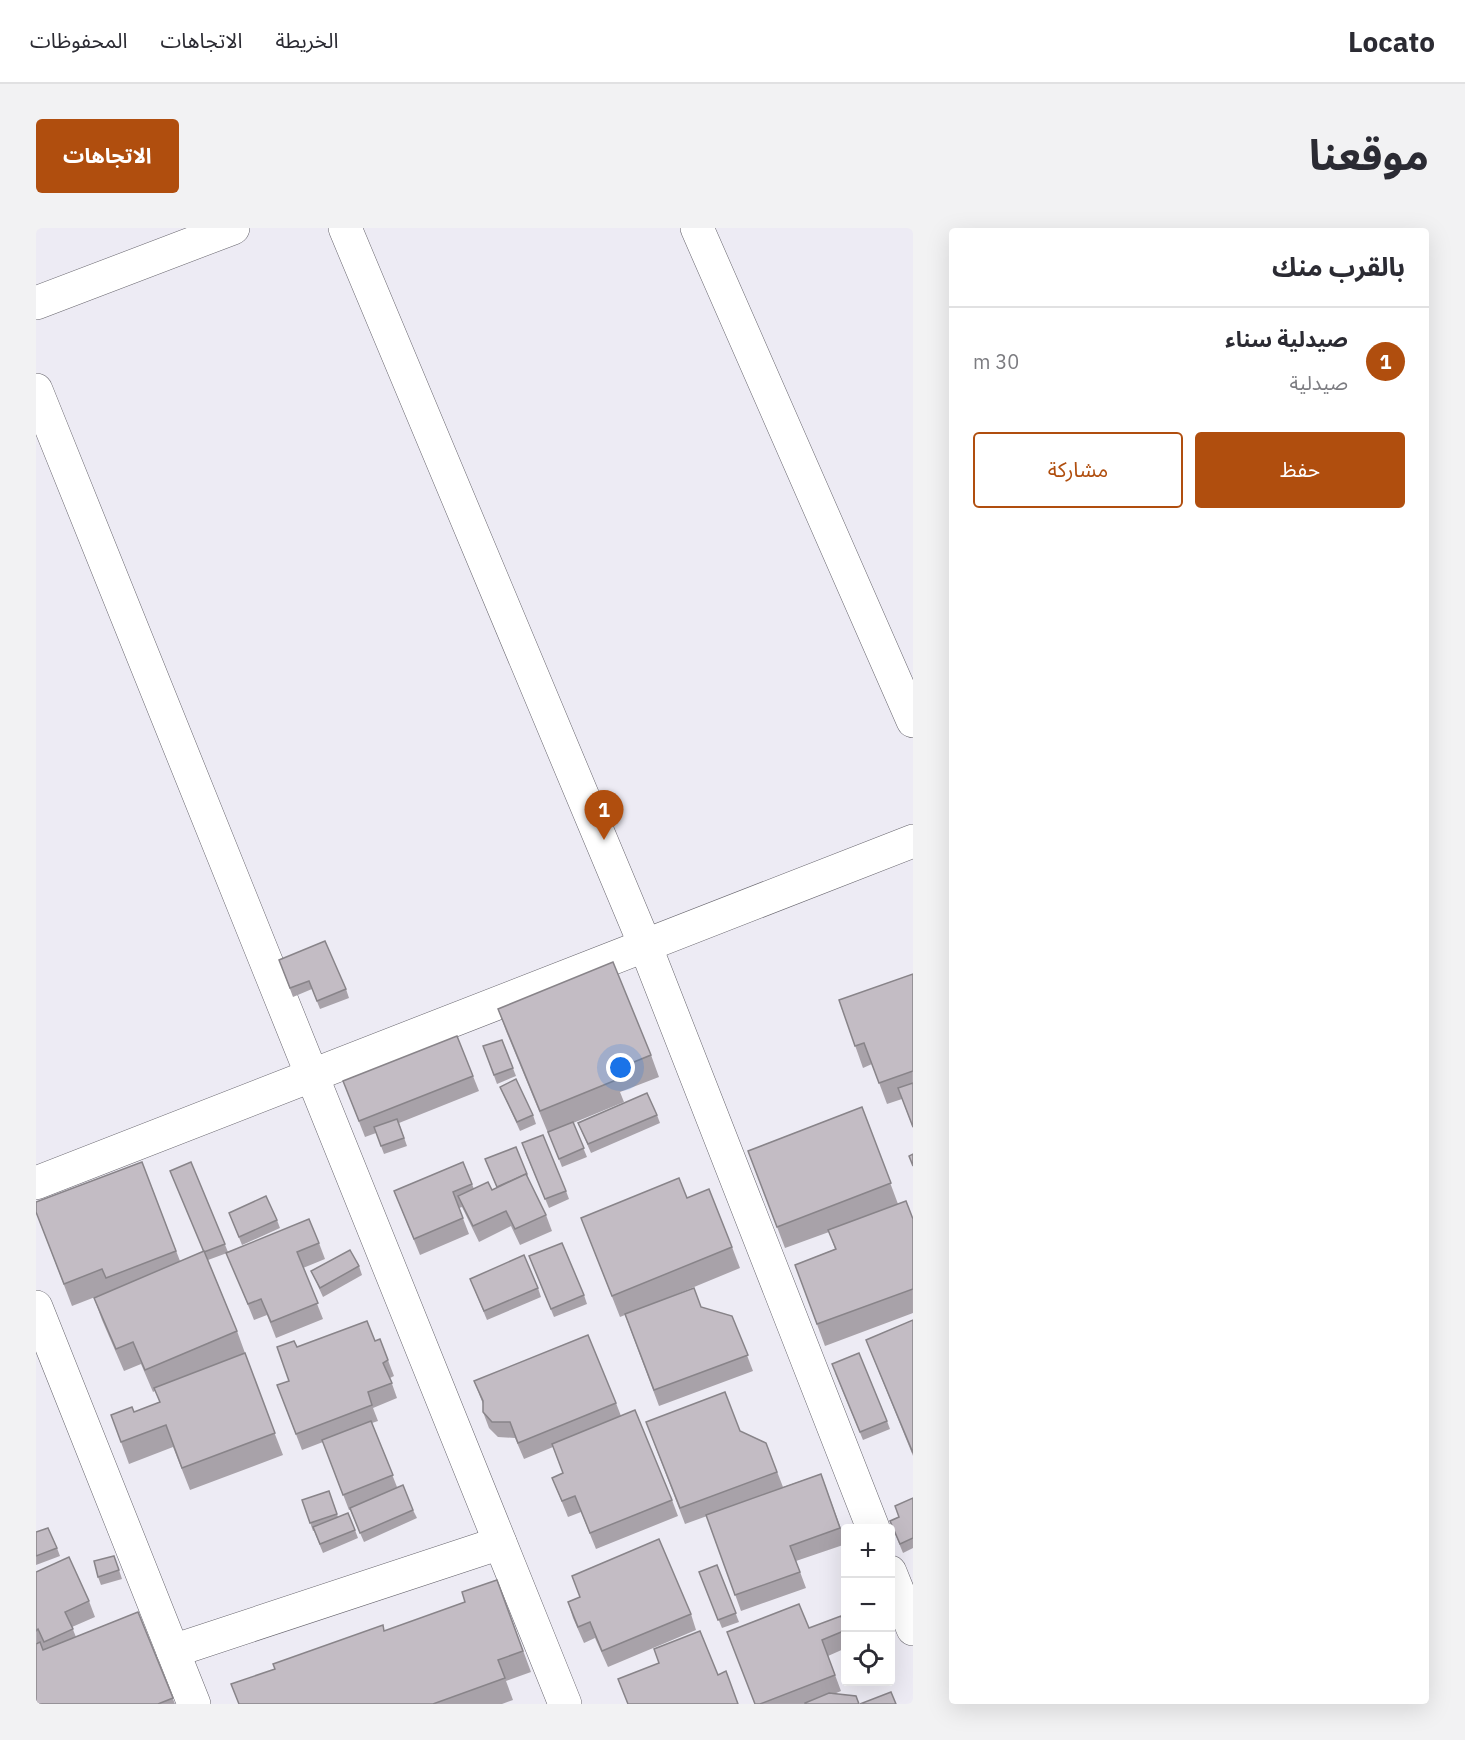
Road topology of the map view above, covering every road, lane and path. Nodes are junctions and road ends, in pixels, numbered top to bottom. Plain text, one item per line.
1 (233, 228) edge
2 (345, 228) edge
3 (697, 228) edge
4 (36, 303) edge
5 (36, 390) edge
6 (913, 721) edge
7 (913, 841) edge
8 (645, 945) junction
9 (313, 1075) junction
10 (36, 1183) edge
11 (36, 1307) edge
12 (871, 1524) edge
13 (500, 1543) junction
14 (893, 1578) edge
15 (913, 1629) edge
16 (173, 1652) junction
17 (194, 1704) edge
18 (565, 1704) edge

1 - 4 street
2 - 8 street
3 - 6 street
5 - 9 street
7 - 8 street
8 - 9 street
8 - 12 street
9 - 10 street
9 - 13 street
11 - 16 street
13 - 16 street
13 - 18 street
14 - 15 street
16 - 17 street

